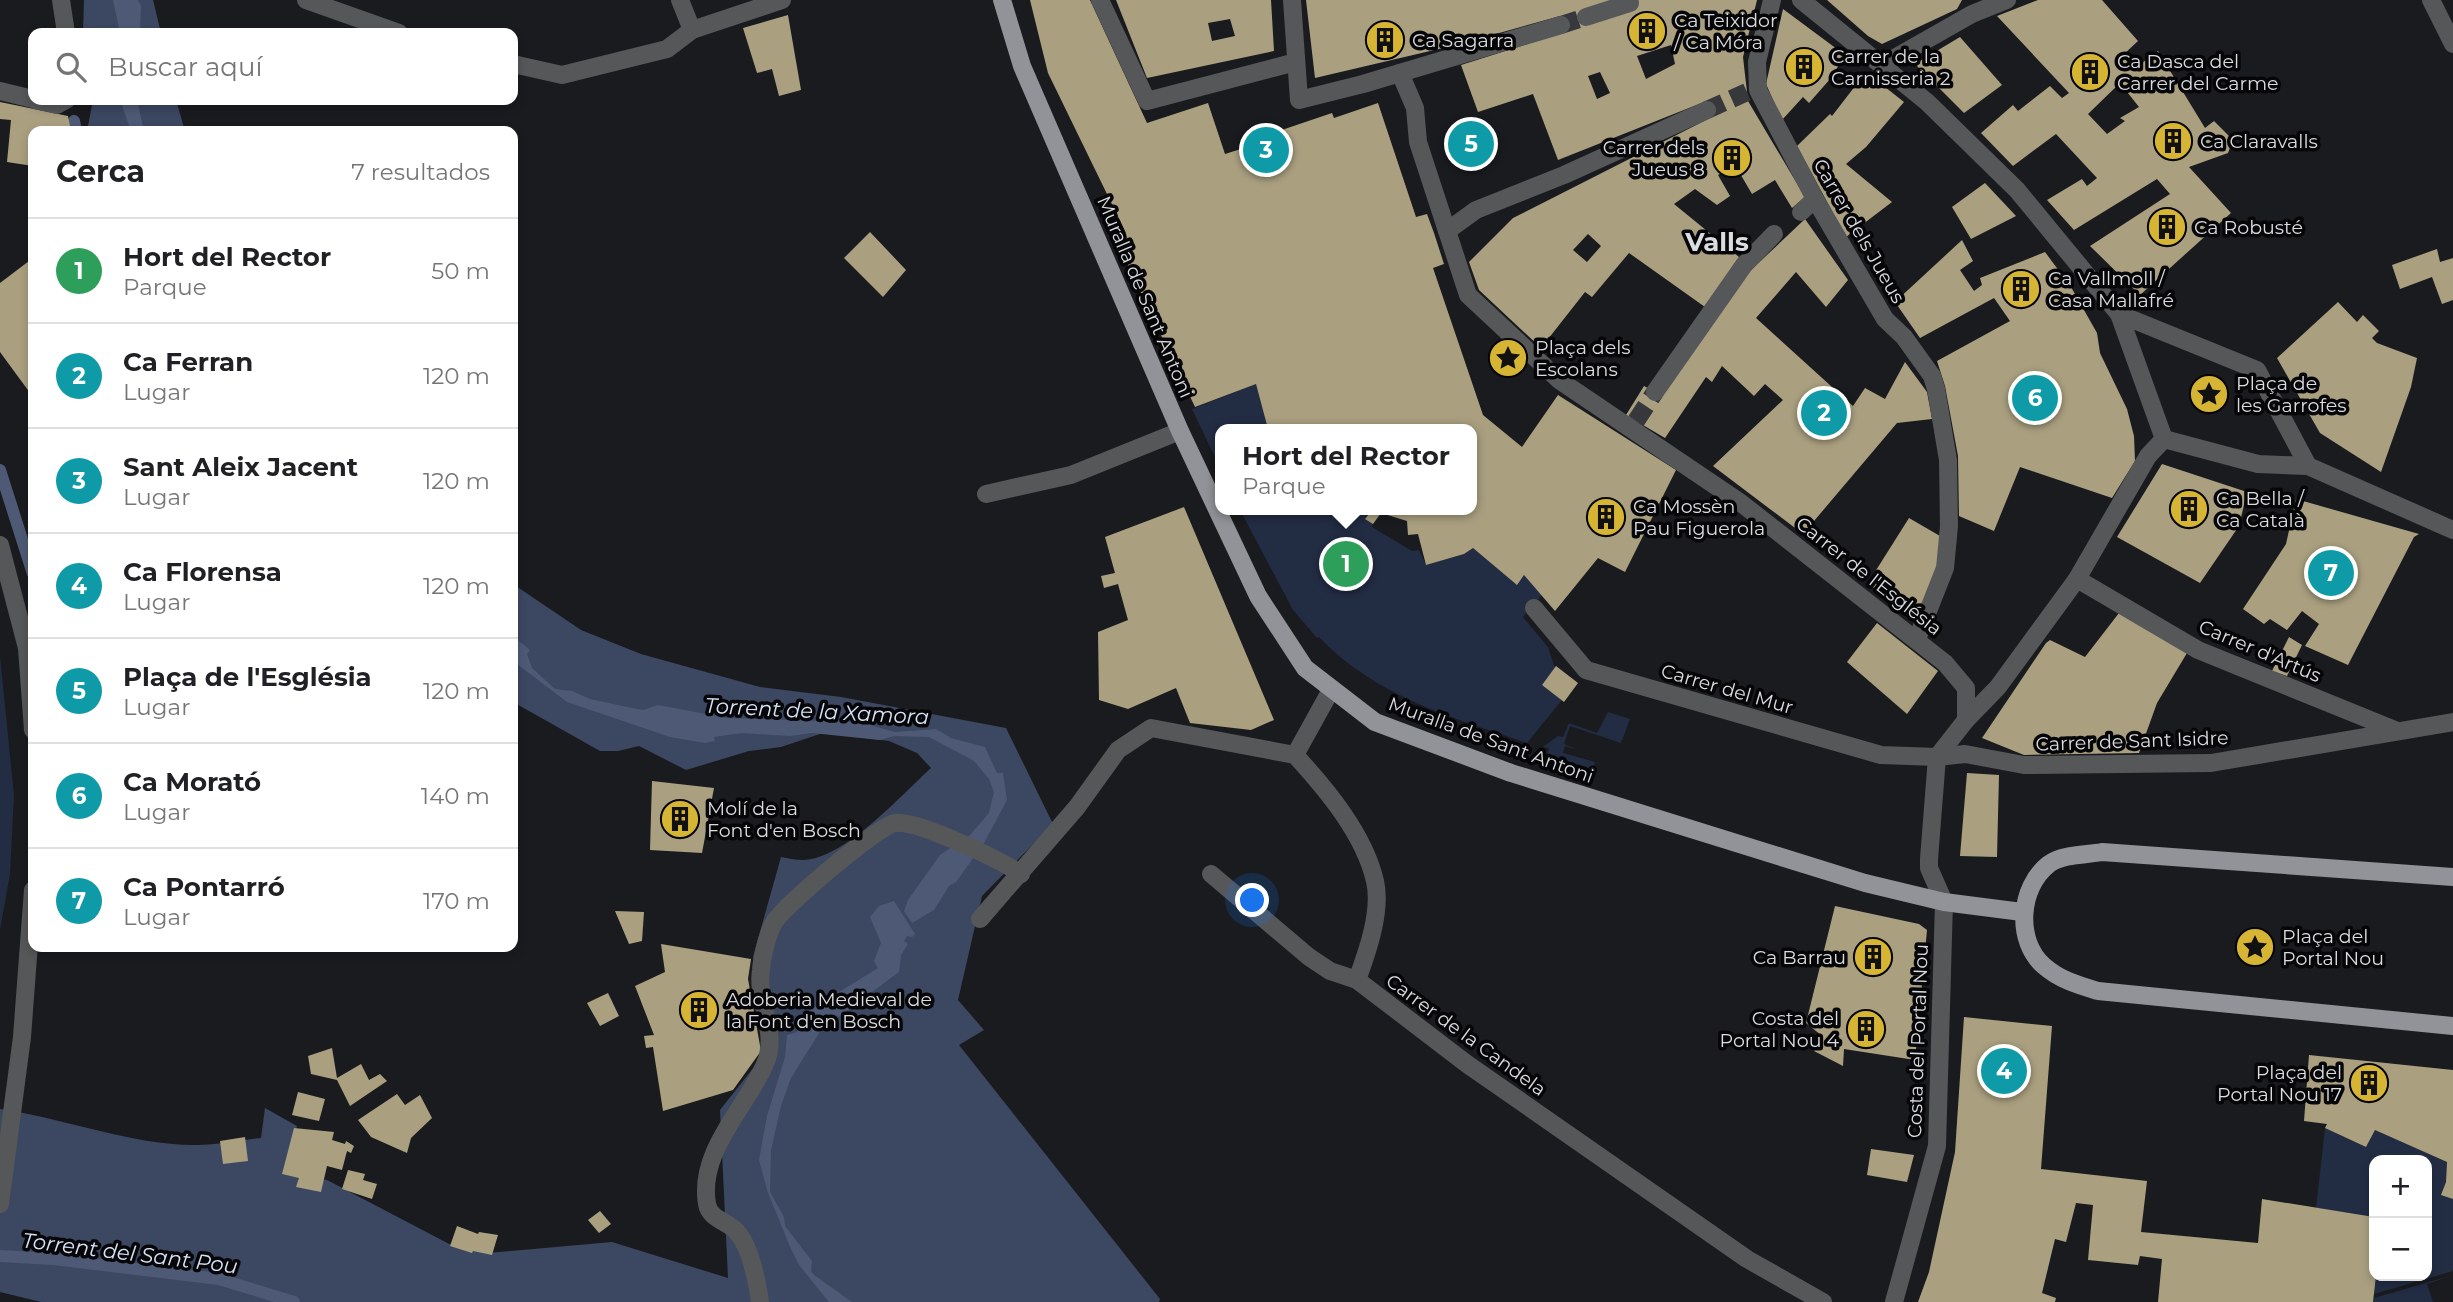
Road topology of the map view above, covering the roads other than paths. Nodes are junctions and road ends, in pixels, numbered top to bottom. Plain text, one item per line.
1 (61, 0) edge
2 (680, 0) edge
3 (782, 0) edge
4 (1002, 0) edge
5 (1100, 0) edge
6 (1292, 0) edge
7 (1772, 0) edge
8 (1801, 0) edge
9 (2007, 0) edge
10 (2431, 0) edge
11 (310, 1) edge
12 (1630, 3) dead end
13 (1974, 7) edge
14 (1586, 17) tunnel mouth
15 (1561, 25) tunnel mouth
16 (65, 28) edge
17 (385, 28) edge
18 (692, 30) junction
19 (2453, 44) edge
20 (1296, 62) junction
21 (1884, 64) junction
22 (518, 65) edge
23 (1400, 73) junction
24 (0, 91) edge
25 (28, 98) edge
26 (1707, 110) tunnel mouth
27 (1815, 199) junction
28 (1447, 231) junction
29 (2119, 314) junction
30 (1655, 392) tunnel mouth
31 (1180, 431) junction
32 (2164, 439) junction
33 (2308, 466) junction
34 (986, 494) dead end
35 (1215, 505) edge
36 (1220, 515) edge
37 (2453, 530) edge
38 (0, 545) edge
39 (2077, 579) junction
40 (1534, 608) dead end
41 (1917, 639) junction
42 (28, 662) edge
43 (1331, 690) junction
44 (1966, 720) junction
45 (2453, 722) edge
46 (2395, 730) junction
47 (1296, 755) junction
48 (1937, 757) junction
49 (1016, 870) junction
50 (1211, 874) dead end
51 (2453, 877) edge
52 (1944, 902) junction
53 (2022, 912) junction
54 (980, 919) dead end
55 (28, 952) edge
56 (1357, 981) junction
57 (2453, 1026) edge
58 (0, 1204) edge
59 (760, 1302) edge
60 (1823, 1302) edge
61 (1894, 1302) edge

1 - 16 street
2 - 18 street
3 - 18 street
4 - 31 main road, Muralla de Sant Antoni
5 - 20 street
6 - 20 street
7 - 27 street, Carrer dels Jueus
8 - 21 street
9 - 13 street
10 - 19 street
11 - 17 street
12 - 14 street
13 - 21 street
15 - 23 street
18 - 22 street
20 - 23 street
21 - 29 street
23 - 28 street, Carrer de l'Església
24 - 25 street
26 - 28 street
27 - 30 street
27 - 41 street, Carrer dels Jueus
28 - 41 street, Carrer de l'Església
29 - 32 street
29 - 33 street
31 - 34 street
31 - 35 main road, Muralla de Sant Antoni
32 - 33 street
32 - 39 street
33 - 37 street
36 - 43 main road, Muralla de Sant Antoni
38 - 42 street
39 - 44 street
39 - 46 street, Carrer d'Artús
40 - 48 street, Carrer del Mur
41 - 44 street, Carrer de l'Església
43 - 47 street
43 - 52 main road, Muralla de Sant Antoni
44 - 48 street
45 - 46 street, Carrer de Sant Isidre
46 - 48 street, Carrer de Sant Isidre
47 - 49 street
47 - 56 street, Carrer de la Candela
48 - 52 street
49 - 54 street
49 - 59 street
50 - 56 street
51 - 53 main road
52 - 53 main road, Muralla de Sant Antoni
52 - 61 street, Costa del Portal Nou
53 - 57 main road
55 - 58 street
56 - 60 street, Carrer de la Candela

